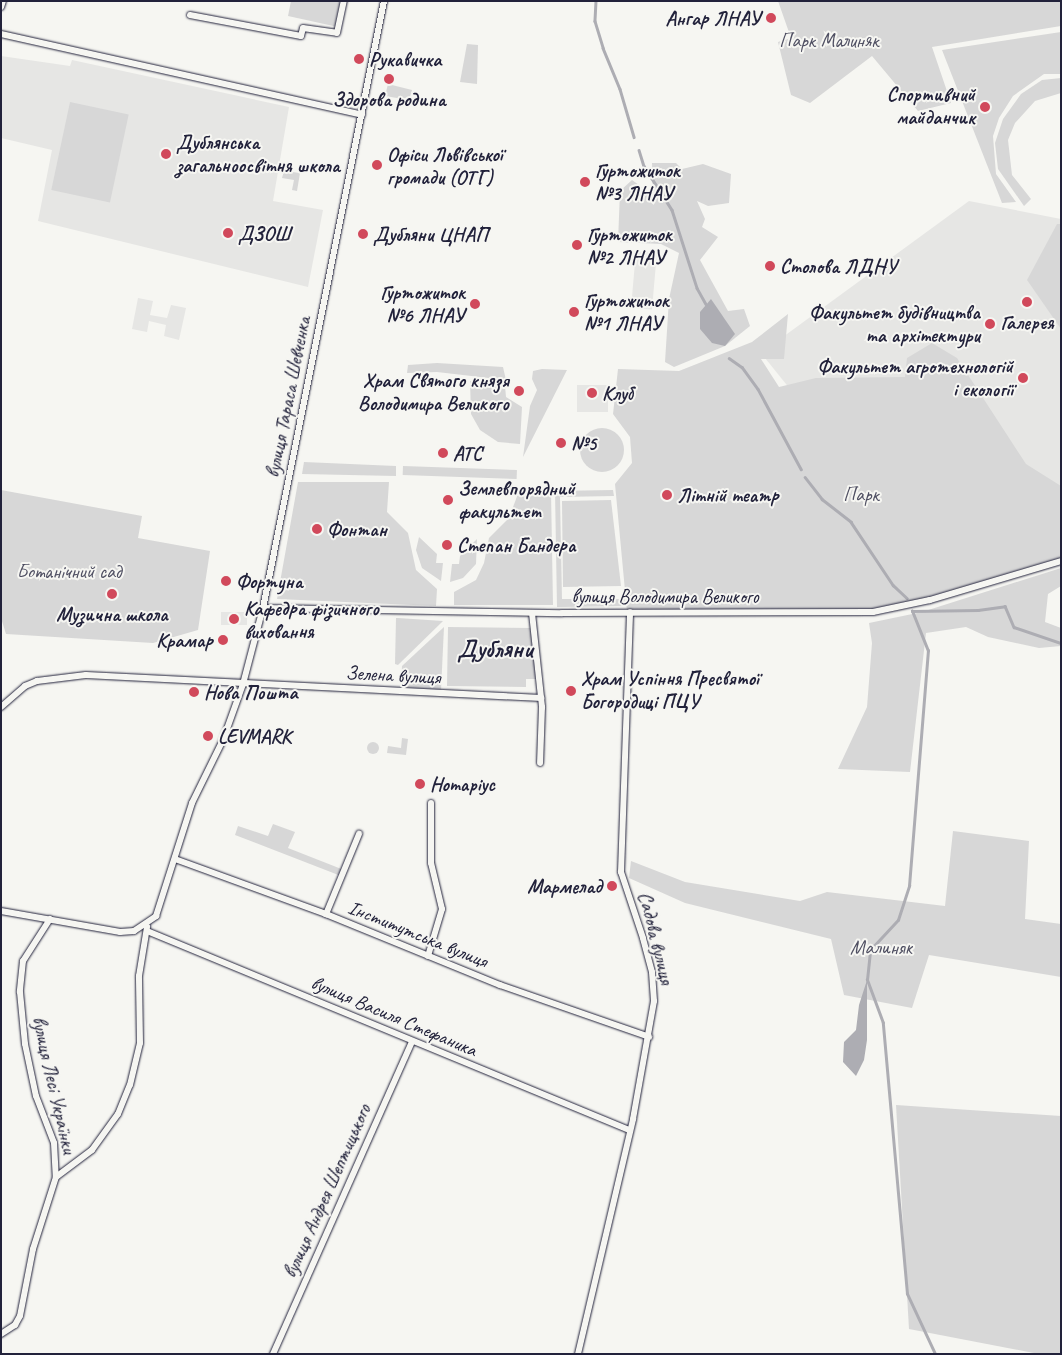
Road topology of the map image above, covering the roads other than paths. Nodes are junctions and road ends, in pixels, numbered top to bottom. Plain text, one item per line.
1 (3, 1) edge
2 (344, 1) edge
3 (384, 1) edge
4 (1, 7) edge
5 (190, 15) dead end
6 (1, 34) edge
7 (362, 115) junction
8 (1061, 561) edge
9 (263, 608) junction
10 (630, 612) junction
11 (532, 613) junction
12 (243, 684) junction
13 (541, 698) junction
14 (1, 707) edge
15 (540, 762) dead end
16 (431, 803) dead end
17 (359, 834) dead end
18 (174, 859) junction
19 (1, 911) edge
20 (326, 914) junction
21 (50, 919) junction
22 (147, 928) junction
23 (428, 956) junction
24 (649, 1037) junction
25 (412, 1042) junction
26 (629, 1130) junction
27 (56, 1177) junction
28 (1, 1334) edge
29 (273, 1354) edge
30 (578, 1354) edge

1 - 4 street
2 - 5 street
3 - 7 street, вулиця Тараса Шевченка
6 - 7 street
7 - 9 street, вулиця Тараса Шевченка
8 - 10 street, вулиця Володимира Великого
9 - 11 street, вулиця Володимира Великого
9 - 12 street, вулиця Тараса Шевченка
10 - 11 street, вулиця Володимира Великого
10 - 24 street, Садова вулиця
11 - 13 street
12 - 13 street, Зелена вулиця
12 - 14 street, Зелена вулиця
12 - 18 street, вулиця Тараса Шевченка
13 - 15 street
16 - 23 street
17 - 20 street
18 - 20 street, Інститутська вулиця
18 - 22 street, вулиця Тараса Шевченка
19 - 21 street
20 - 23 street, Інститутська вулиця
21 - 22 street
21 - 27 street, вулиця Лесі Українки
22 - 25 street, вулиця Василя Стефаника
22 - 27 street, вулиця Тараса Шевченка
23 - 24 street, Інститутська вулиця
24 - 26 street, Садова вулиця
25 - 26 street, вулиця Василя Стефаника
25 - 29 street, вулиця Андрея Шептицького
26 - 30 street, Садова вулиця
27 - 28 street

